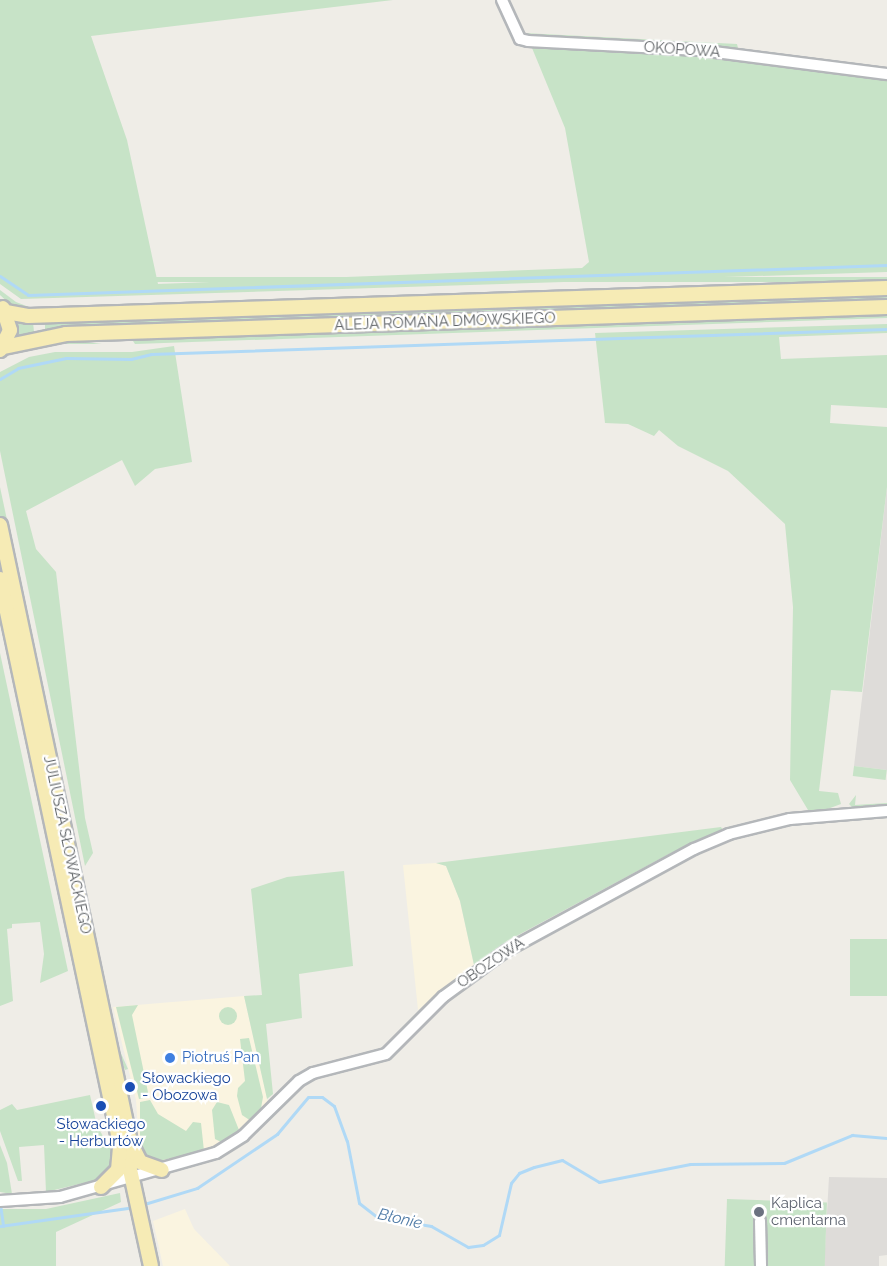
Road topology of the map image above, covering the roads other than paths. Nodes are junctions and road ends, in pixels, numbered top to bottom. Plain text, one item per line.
1 (502, 0) edge
2 (887, 74) edge
3 (887, 288) edge
4 (887, 307) edge
5 (3, 308) edge
6 (2, 349) edge
7 (0, 525) edge
8 (0, 579) edge
9 (887, 811) edge
10 (125, 1143) junction
11 (162, 1170) junction
12 (131, 1172) junction
13 (101, 1187) junction
14 (0, 1200) edge
15 (760, 1221) dead end
16 (151, 1266) edge
17 (761, 1266) edge

1 - 2 street, OKOPOWA
3 - 5 main road, ALEJA ROMANA DMOWSKIEGO
4 - 6 main road, ALEJA ROMANA DMOWSKIEGO
5 - 6 main road
7 - 10 main road, JULIUSZA SŁOWACKIEGO
8 - 10 main road, JULIUSZA SŁOWACKIEGO
9 - 11 street, OBOZOWA
10 - 11 main road
10 - 12 main road, JULIUSZA SŁOWACKIEGO
10 - 13 main road
11 - 12 street, OBOZOWA
12 - 13 street, OBOZOWA
12 - 16 main road, JULIUSZA SŁOWACKIEGO
13 - 14 street, OBOZOWA
15 - 17 street

